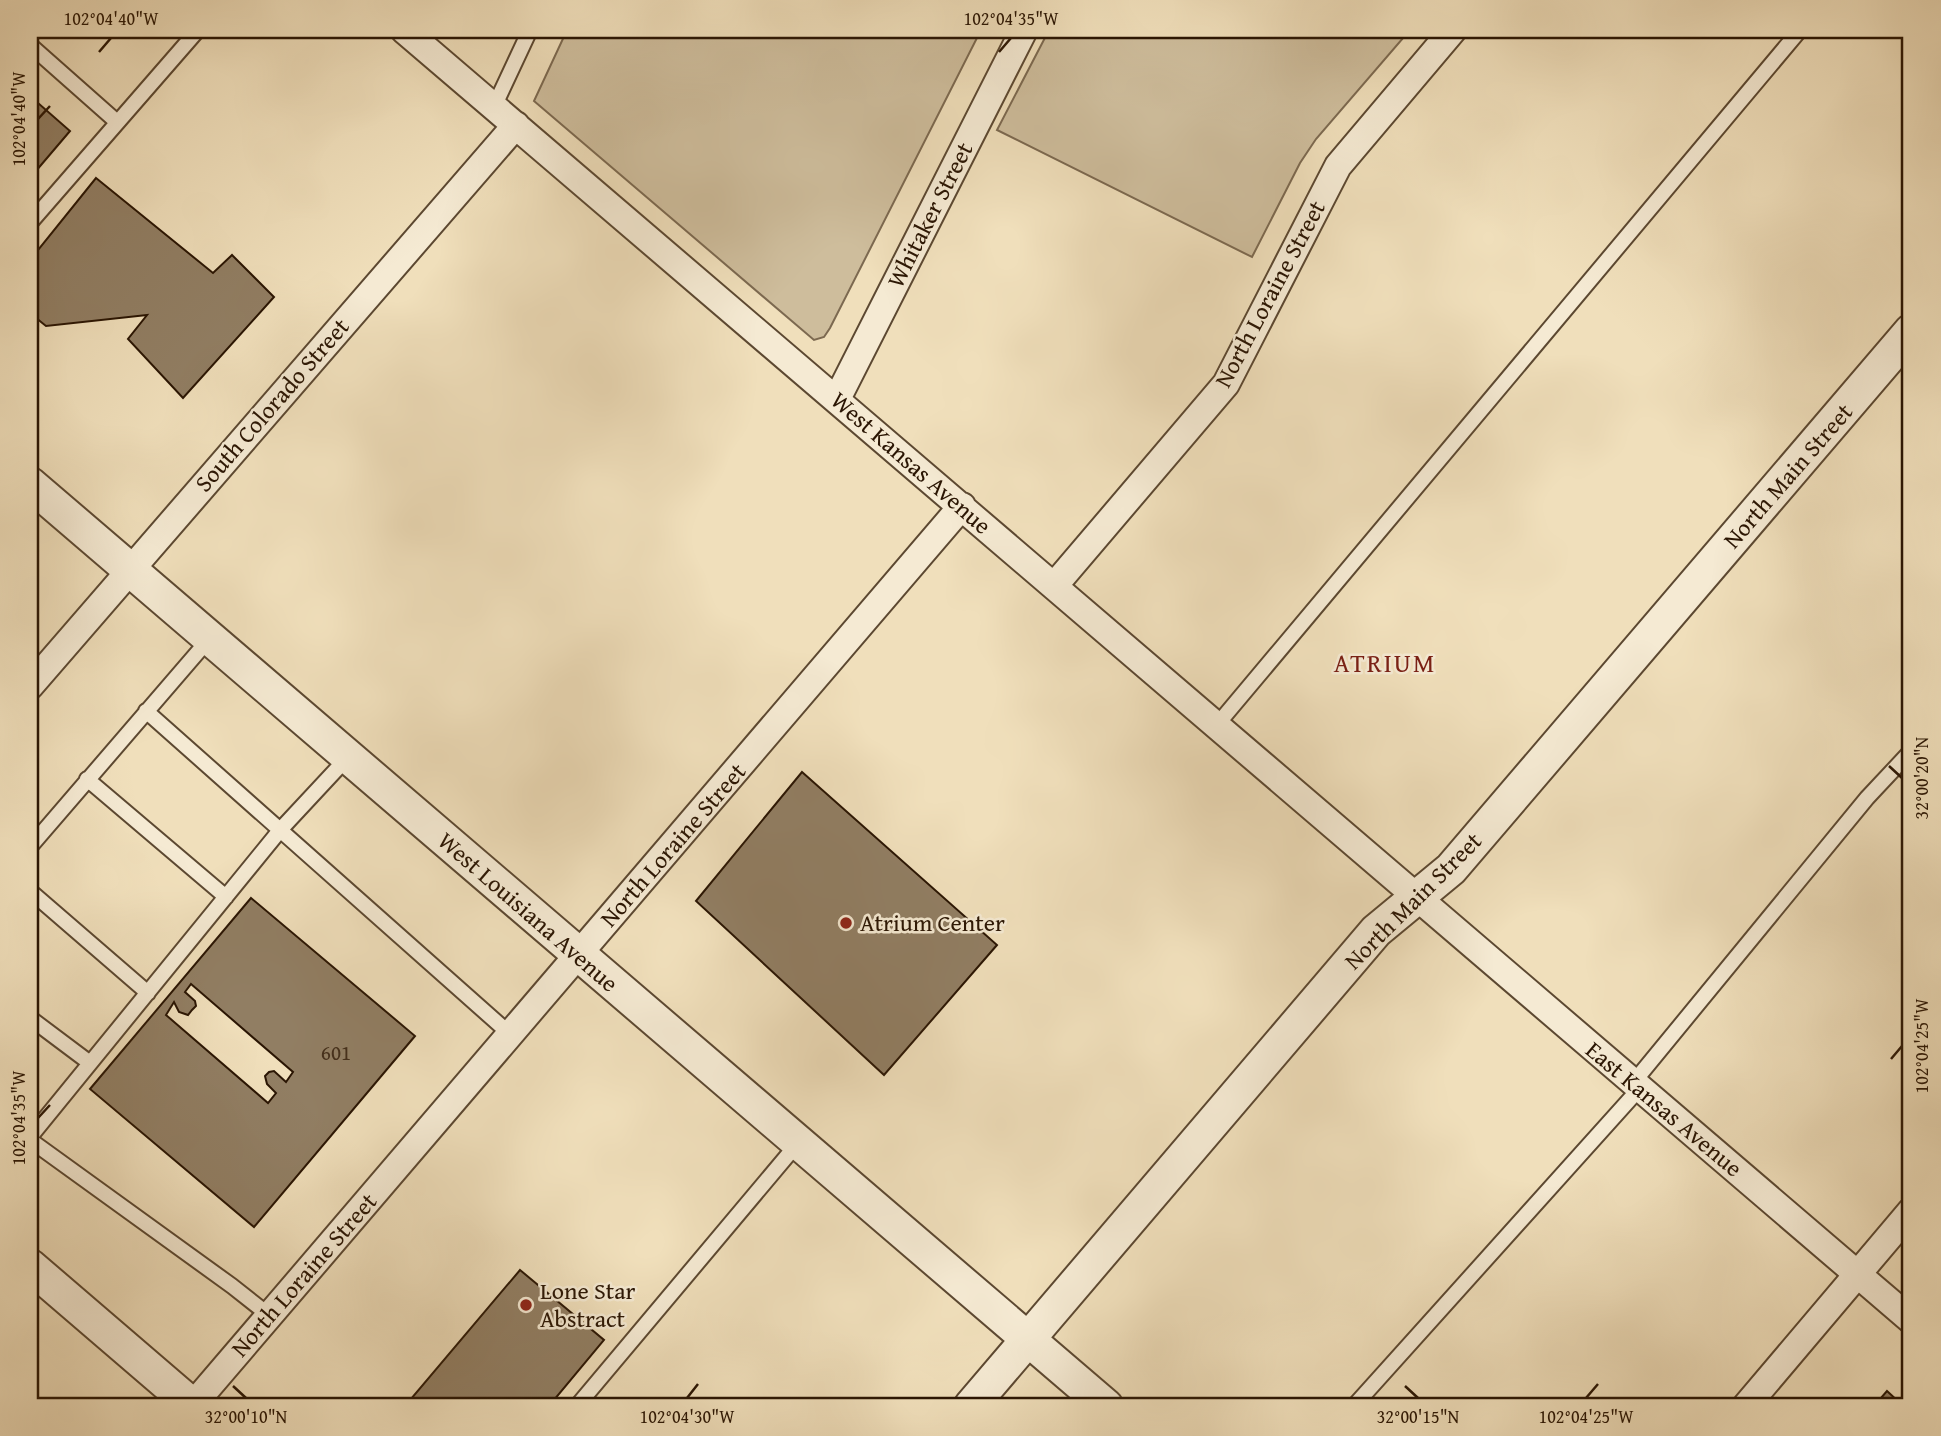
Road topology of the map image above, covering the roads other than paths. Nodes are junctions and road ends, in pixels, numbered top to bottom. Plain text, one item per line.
1 (198, 30) edge
2 (404, 30) edge
3 (530, 30) edge
4 (1024, 30) edge
5 (1452, 30) edge
6 (1800, 30) edge
7 (30, 45) edge
8 (494, 107) junction
9 (117, 122) junction
10 (516, 125) junction
11 (33, 214) edge
12 (1911, 331) edge
13 (837, 399) junction
14 (30, 484) edge
15 (962, 506) junction
16 (130, 569) junction
17 (1054, 586) junction
18 (210, 638) junction
19 (30, 686) edge
20 (146, 710) junction
21 (1216, 726) junction
22 (1911, 751) edge
23 (348, 757) junction
24 (87, 779) junction
25 (281, 830) junction
26 (30, 847) edge
27 (30, 891) edge
28 (226, 897) junction
29 (1416, 898) junction
30 (578, 956) junction
31 (148, 993) junction
32 (30, 1018) edge
33 (510, 1034) junction
34 (90, 1063) junction
35 (1637, 1086) junction
36 (30, 1139) edge
37 (798, 1143) junction
38 (1911, 1211) edge
39 (30, 1266) edge
40 (1857, 1274) junction
41 (270, 1315) junction
42 (1911, 1320) edge
43 (1028, 1339) junction
44 (192, 1406) edge
45 (577, 1406) edge
46 (971, 1406) edge
47 (1106, 1406) edge
48 (1354, 1406) edge
49 (1746, 1406) edge

1 - 9 lane
2 - 8 street, West Kansas Avenue
3 - 8 lane
4 - 13 street, Whitaker Street
5 - 17 street, North Loraine Street
6 - 21 lane
7 - 9 lane
8 - 10 street, West Kansas Avenue
9 - 11 lane
10 - 13 street, West Kansas Avenue
10 - 16 street, South Colorado Street
12 - 29 street, North Main Street
13 - 15 street, West Kansas Avenue
14 - 16 street, West Louisiana Avenue
15 - 17 street, West Kansas Avenue
15 - 30 street, North Loraine Street
16 - 18 street, West Louisiana Avenue
16 - 19 street, South Colorado Street
17 - 21 street, West Kansas Avenue
18 - 20 lane
18 - 23 street, West Louisiana Avenue
20 - 24 lane
20 - 25 lane
21 - 29 street, West Kansas Avenue
22 - 35 lane
23 - 25 lane
23 - 30 street, West Louisiana Avenue
24 - 26 lane
24 - 28 lane
25 - 28 lane
25 - 33 lane
27 - 31 lane
28 - 31 lane
29 - 35 street, East Kansas Avenue
29 - 43 street, North Main Street
30 - 33 street, North Loraine Street
30 - 37 street, West Louisiana Avenue
31 - 34 lane
32 - 34 lane
33 - 41 street, North Loraine Street
34 - 36 lane
35 - 40 street, East Kansas Avenue
35 - 48 lane
36 - 41 lane
37 - 43 street, West Louisiana Avenue
37 - 45 lane
38 - 40 street
39 - 44 street
40 - 42 street, East Kansas Avenue
40 - 49 street
41 - 44 street, North Loraine Street
43 - 46 street, North Main Street
43 - 47 street, West Louisiana Avenue

